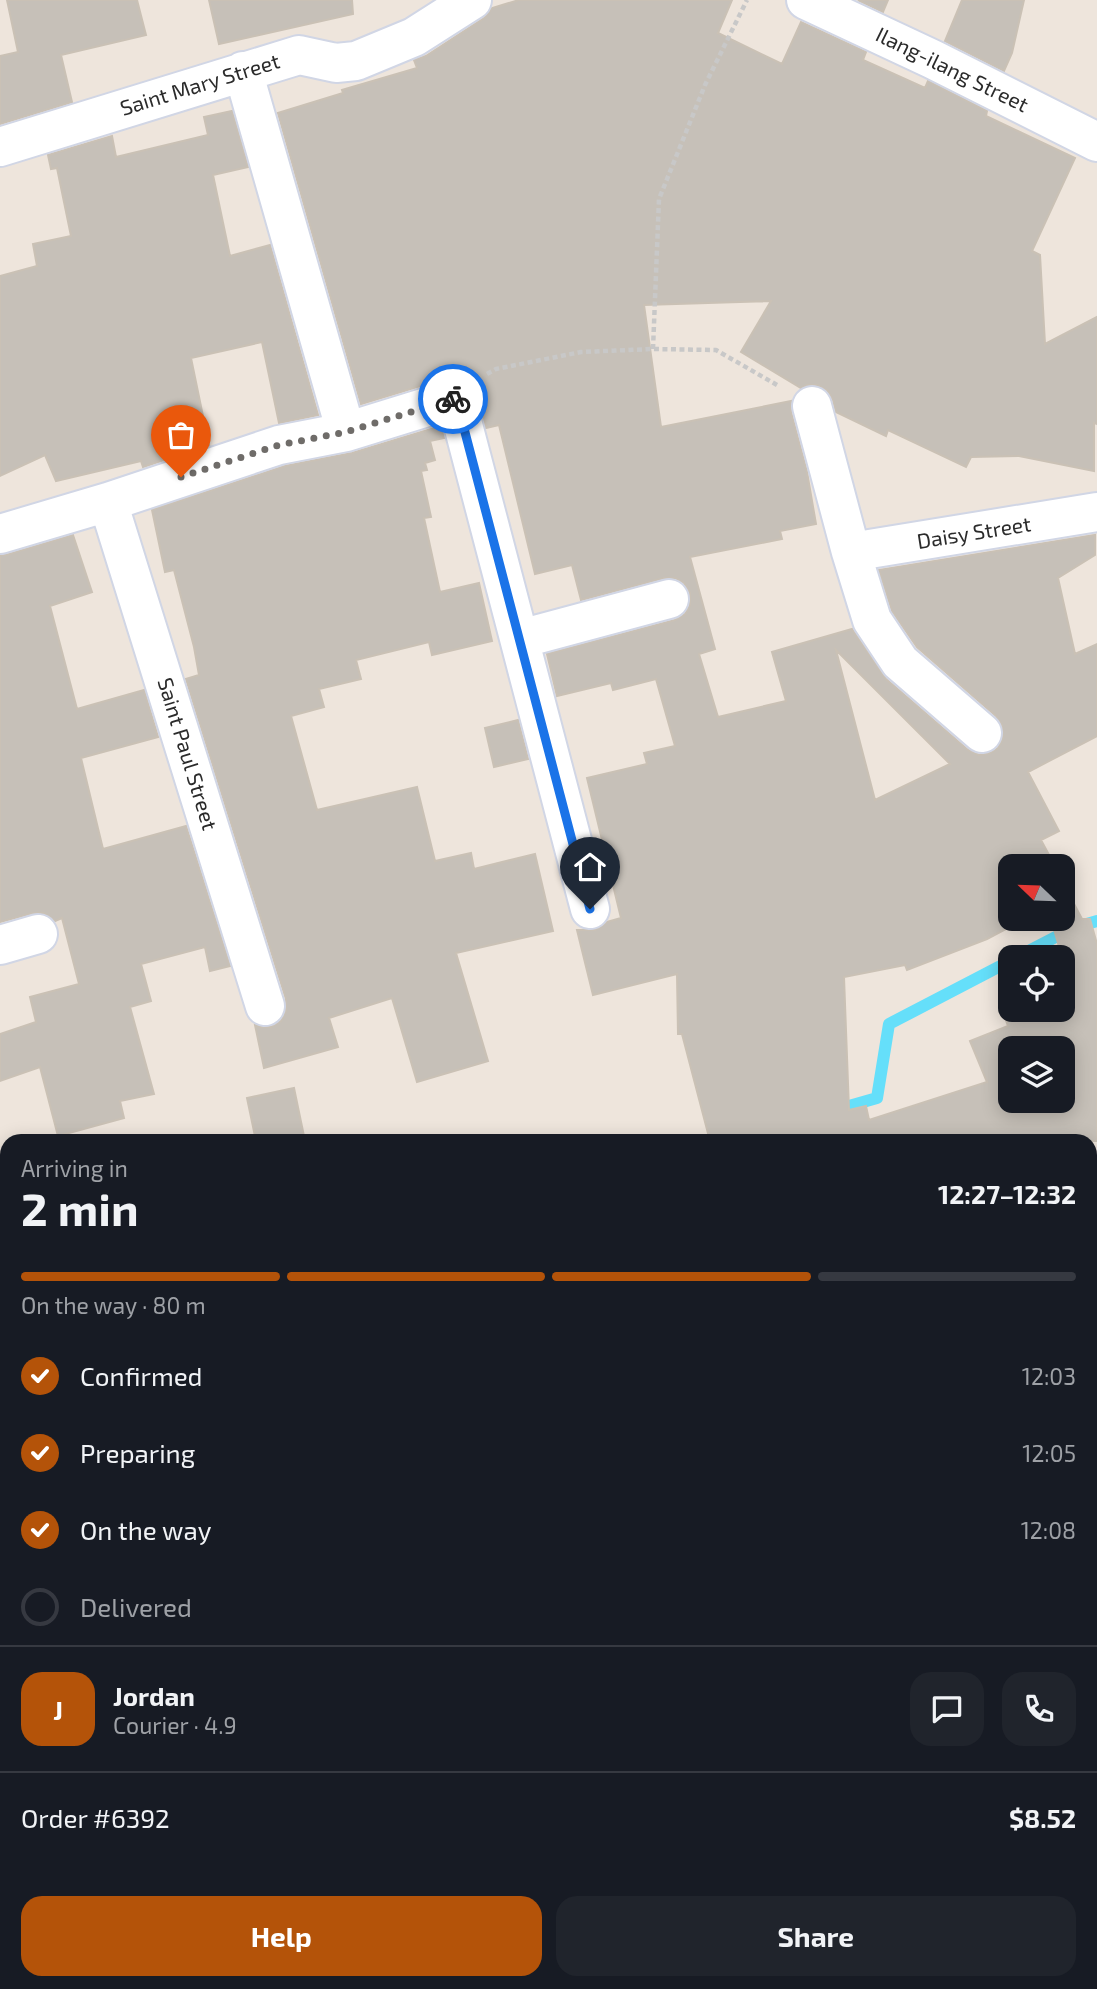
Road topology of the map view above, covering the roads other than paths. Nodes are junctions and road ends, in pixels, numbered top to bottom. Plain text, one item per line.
1 (472, 0) edge
2 (806, 0) edge
3 (243, 71) junction
4 (1097, 142) edge
5 (0, 147) edge
6 (813, 406) road end
7 (346, 432) junction
8 (108, 502) junction
9 (1097, 512) edge
10 (0, 534) edge
11 (851, 552) junction
12 (669, 599) dead end
13 (520, 639) junction
14 (982, 733) dead end
15 (590, 909) dead end
16 (38, 934) dead end
17 (0, 945) edge
18 (265, 1006) dead end

1 - 3 street, Saint Mary Street
2 - 4 street, Ilang-ilang Street
3 - 5 street, Saint Mary Street
3 - 7 street
6 - 11 street
7 - 8 street
7 - 13 street
8 - 10 street
8 - 18 street, Saint Paul Street
9 - 11 street, Daisy Street
11 - 14 street
12 - 13 street
13 - 15 street
16 - 17 street

